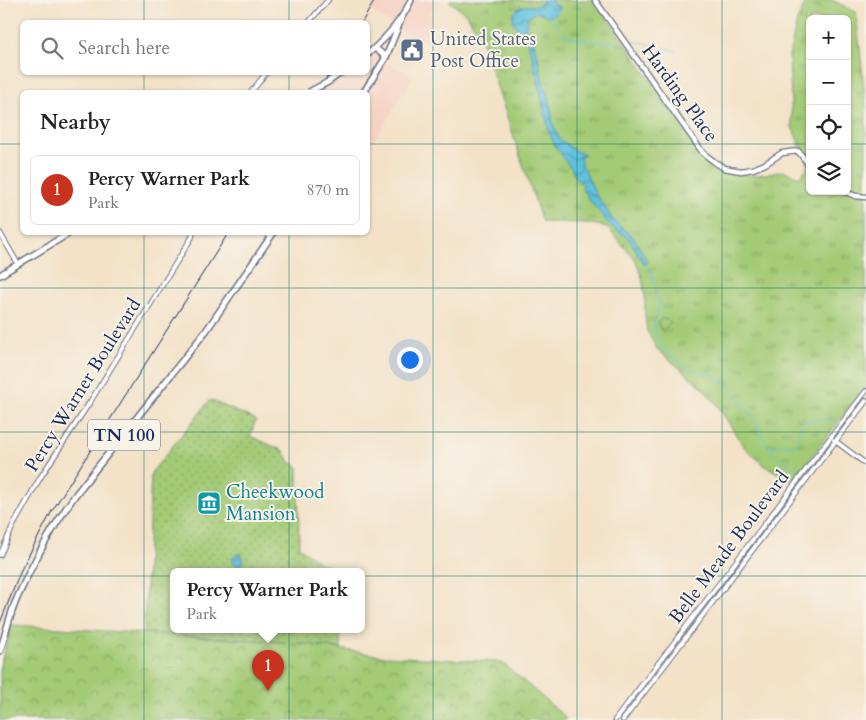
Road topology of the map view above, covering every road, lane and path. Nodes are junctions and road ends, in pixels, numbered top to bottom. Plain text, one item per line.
1 (328, 0) edge
2 (411, 0) edge
3 (595, 0) edge
4 (402, 17) junction
5 (311, 20) edge
6 (375, 48) junction
7 (370, 52) edge
8 (386, 56) junction
9 (265, 75) edge
10 (338, 75) edge
11 (253, 90) edge
12 (313, 90) edge
13 (365, 90) edge
14 (806, 161) edge
15 (851, 194) edge
16 (866, 197) edge
17 (0, 233) edge
18 (66, 235) edge
19 (192, 235) edge
20 (272, 235) edge
21 (18, 264) junction
22 (0, 275) edge
23 (866, 391) edge
24 (866, 401) edge
25 (830, 438) junction
26 (836, 442) junction
27 (866, 464) edge
28 (0, 555) edge
29 (0, 651) edge
30 (615, 720) edge
31 (623, 720) edge

1 - 5 street
2 - 4 main road
3 - 14 main road, Harding Place
4 - 6 main road
4 - 8 main road
6 - 7 main road
6 - 8 main road
8 - 13 main road
9 - 11 street
10 - 12 main road, bridge
15 - 16 main road
17 - 21 street
18 - 21 main road
19 - 28 street, Percy Warner Boulevard
20 - 29 main road, TN 100
21 - 22 main road
23 - 25 street, Belle Meade Boulevard
24 - 26 street, Belle Meade Boulevard
25 - 26 street
25 - 30 street, Belle Meade Boulevard
26 - 27 street
26 - 31 street, Belle Meade Boulevard

